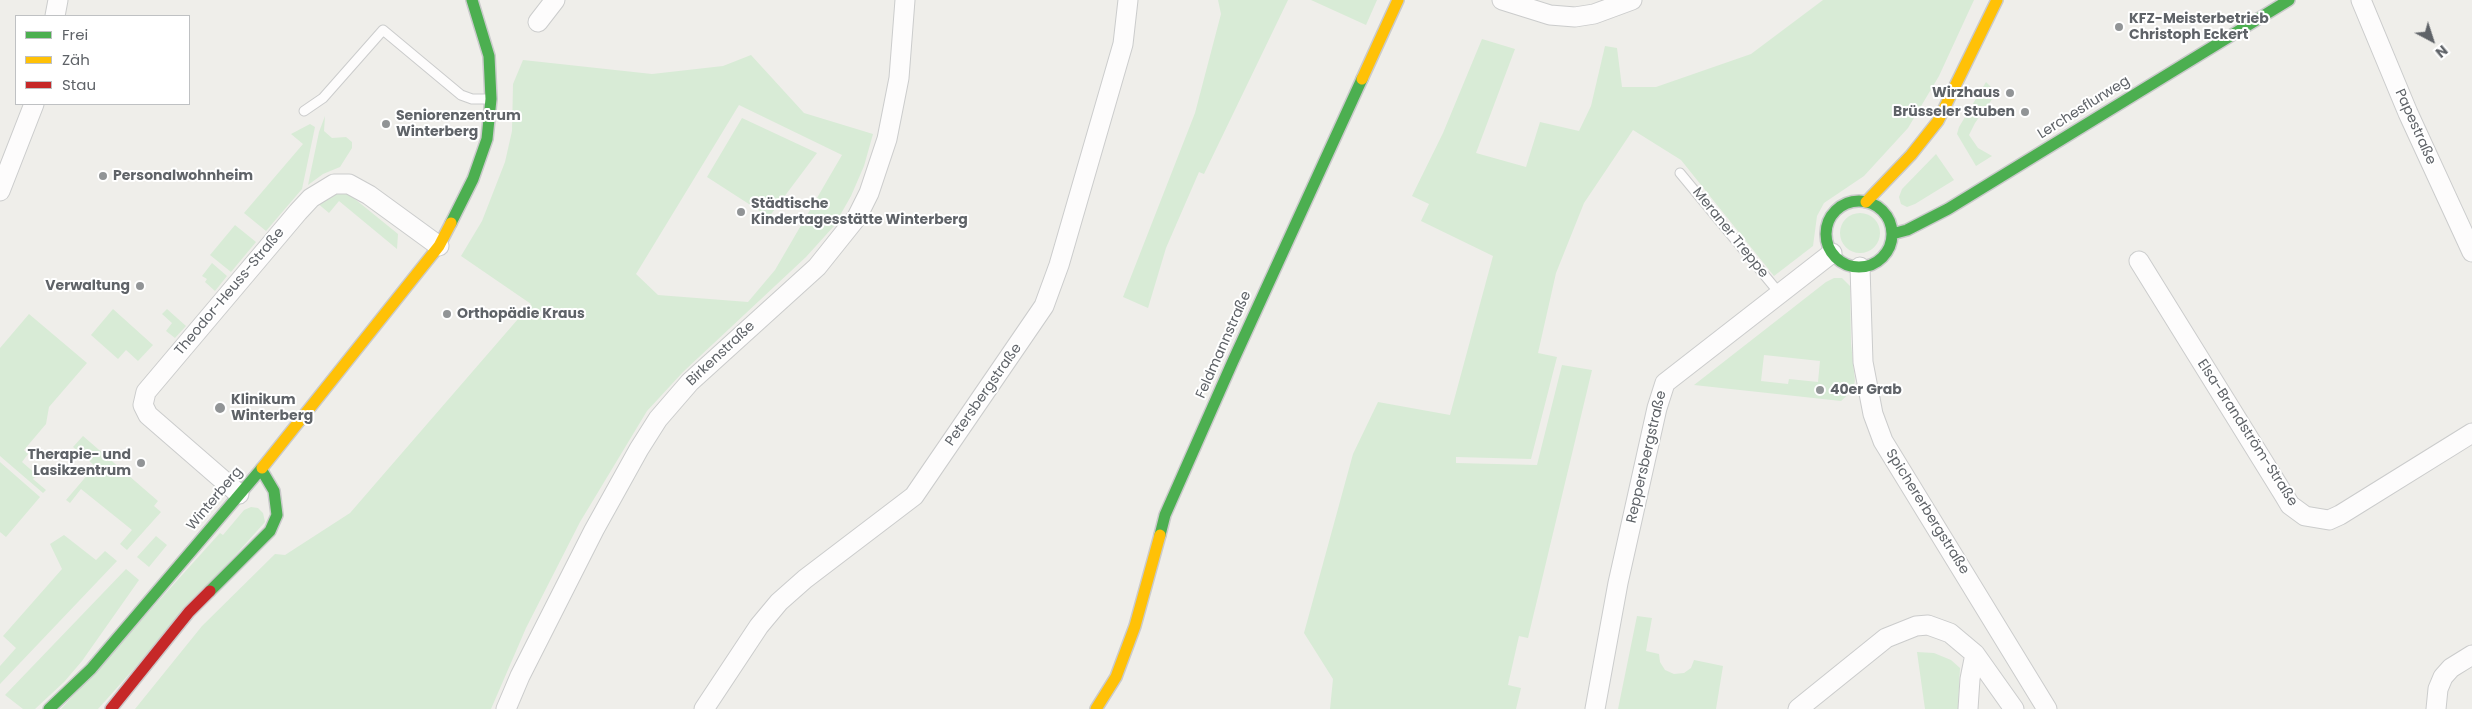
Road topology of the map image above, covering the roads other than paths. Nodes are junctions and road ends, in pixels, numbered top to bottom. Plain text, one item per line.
1 (58, 0) edge
2 (472, 0) edge
3 (554, 0) edge
4 (905, 0) edge
5 (1128, 0) edge
6 (1398, 0) edge
7 (1502, 0) edge
8 (1632, 0) edge
9 (1997, 0) edge
10 (2289, 0) edge
11 (2361, 0) edge
12 (55, 15) edge
13 (538, 22) dead end
14 (491, 100) junction
15 (34, 105) edge
16 (304, 111) dead end
17 (1680, 173) dead end
18 (0, 191) edge
19 (1866, 202) junction
20 (1892, 234) junction
21 (439, 246) junction
22 (2472, 252) edge
23 (1832, 253) junction
24 (2139, 261) dead end
25 (1860, 267) junction
26 (1780, 295) junction
27 (2472, 433) edge
28 (260, 469) junction
29 (239, 494) junction
30 (1975, 654) junction
31 (2472, 655) edge
32 (49, 709) edge
33 (110, 709) edge
34 (506, 709) edge
35 (704, 709) edge
36 (1096, 709) edge
37 (1595, 709) edge
38 (1798, 709) edge
39 (1968, 709) edge
40 (2014, 709) edge
41 (2046, 709) edge
42 (2436, 709) edge

1 - 12 street
2 - 14 street
3 - 13 street
4 - 34 street, Birkenstraße
5 - 35 street, Petersbergstraße
6 - 36 street, Feldmannstraße
7 - 8 street
9 - 19 street
10 - 20 street, Lerchesflurweg
11 - 22 street, Papestraße
14 - 16 lane
14 - 21 street
15 - 18 street
17 - 26 lane, Meraner Treppe
19 - 20 street
19 - 23 street
20 - 25 street
21 - 28 street
21 - 29 street, Theodor-Heuss-Straße
23 - 25 street
23 - 26 street, Reppersbergstraße
24 - 27 street, Elsa-Brandström-Straße
25 - 41 street, Spichererbergstraße
26 - 37 street, Reppersbergstraße
28 - 29 street, Winterberg
28 - 33 street, Winterberg
29 - 32 street, Winterberg
30 - 38 street
30 - 39 street
30 - 40 street
31 - 42 street

